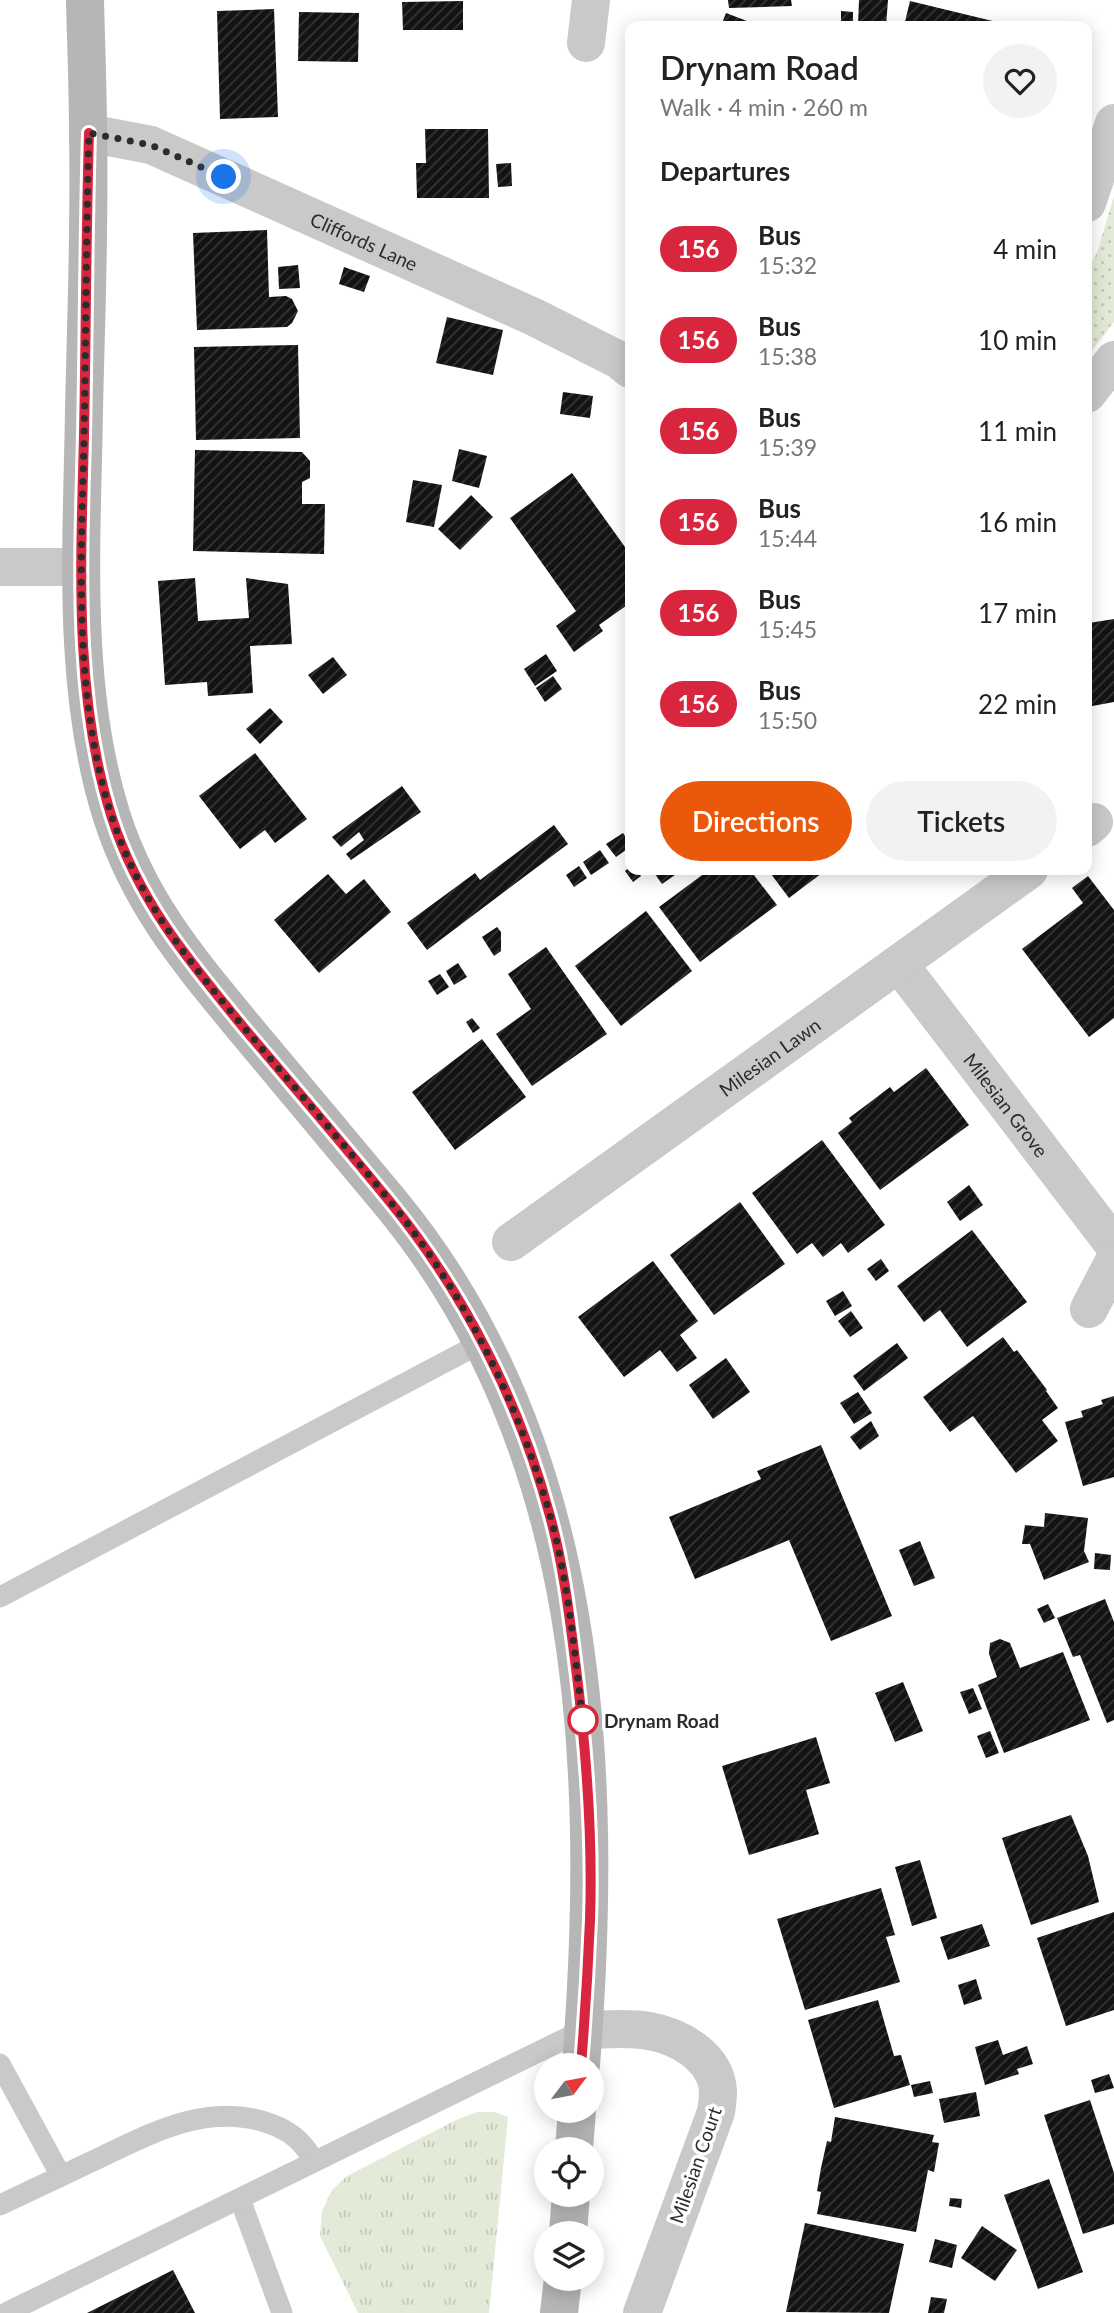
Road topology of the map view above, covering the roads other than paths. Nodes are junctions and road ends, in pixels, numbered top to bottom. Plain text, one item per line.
1 (85, 0) edge
2 (591, 0) edge
3 (586, 43) dead end
4 (1114, 123) edge
5 (89, 133) junction
6 (1092, 188) edge
7 (1114, 360) edge
8 (625, 365) edge
9 (1092, 388) edge
10 (0, 567) edge
11 (81, 567) junction
12 (1022, 875) edge
13 (899, 964) junction
14 (511, 1242) dead end
15 (1114, 1245) edge
16 (1114, 1261) edge
17 (1089, 1309) dead end
18 (483, 1342) junction
19 (0, 1597) edge
20 (582, 2048) edge
21 (0, 2064) edge
22 (314, 2161) junction
23 (61, 2176) junction
24 (240, 2199) junction
25 (0, 2205) edge
26 (562, 2291) edge
27 (6, 2313) edge
28 (282, 2313) edge
29 (559, 2313) edge
30 (642, 2313) edge

1 - 5 street
2 - 3 street
4 - 6 street
5 - 8 street, Cliffords Lane
5 - 11 street
7 - 9 street
10 - 11 street
11 - 18 street
12 - 13 street, Milesian Lawn
13 - 14 street, Milesian Lawn
13 - 15 street, Milesian Grove
16 - 17 street
18 - 19 lane
18 - 20 street
20 - 22 lane
20 - 30 street, Milesian Court
21 - 23 lane
22 - 23 lane
22 - 24 lane
23 - 25 lane
24 - 27 lane
24 - 28 lane
26 - 29 street

